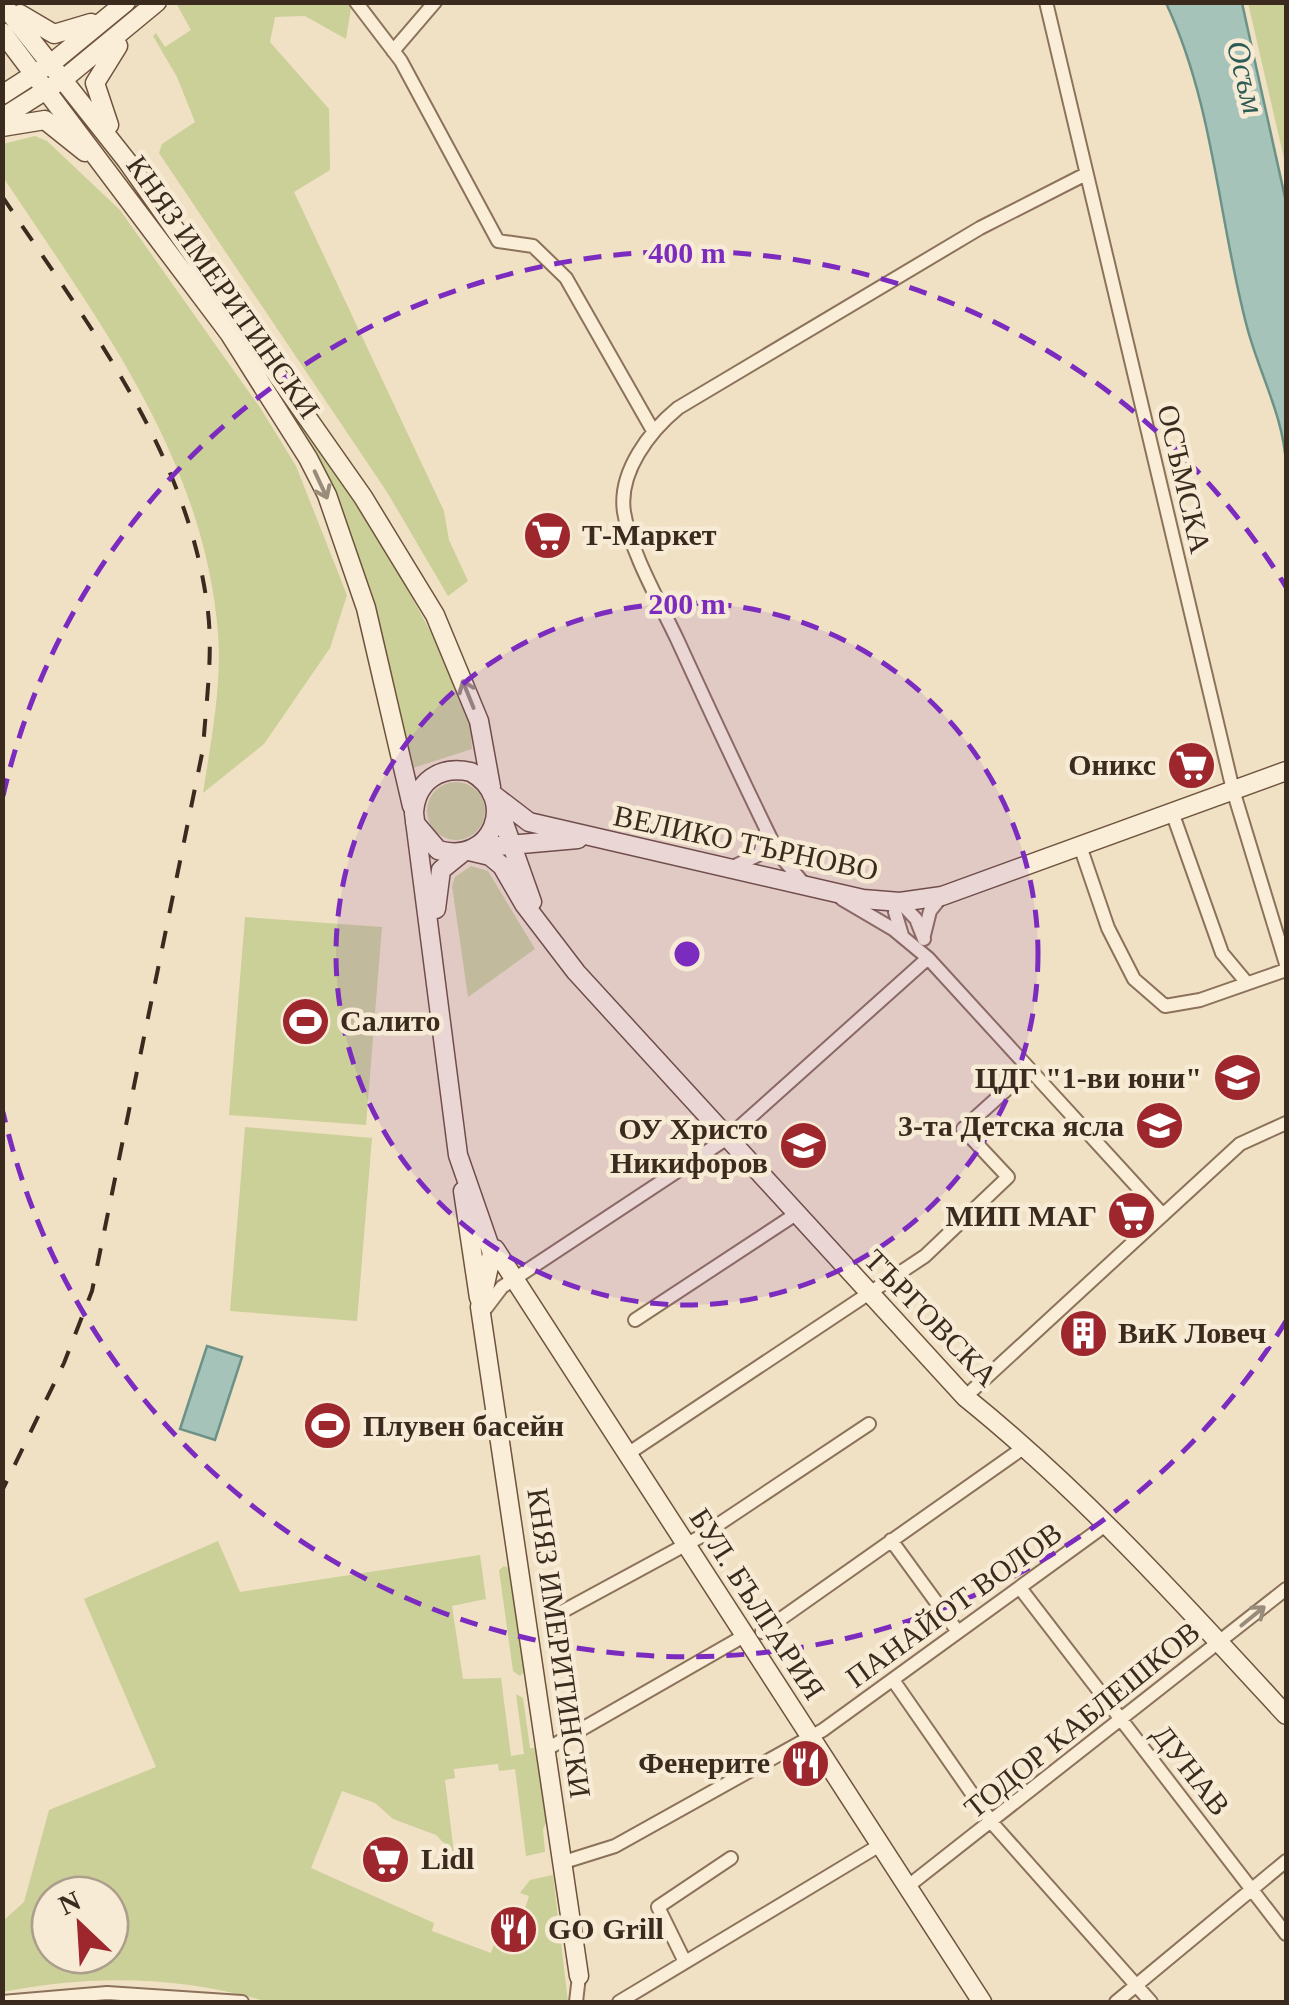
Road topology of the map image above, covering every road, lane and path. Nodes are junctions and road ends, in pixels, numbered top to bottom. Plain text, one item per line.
1 (156, 2) edge
2 (356, 2) edge
3 (434, 2) edge
4 (1046, 2) edge
5 (4, 3) edge
6 (122, 6) edge
7 (134, 25) junction
8 (2, 32) edge
9 (394, 51) junction
10 (53, 62) junction
11 (37, 74) junction
12 (65, 78) junction
13 (49, 90) junction
14 (2, 95) edge
15 (2, 118) edge
16 (2, 127) edge
17 (127, 161) junction
18 (110, 174) junction
19 (1086, 174) junction
20 (652, 429) junction
21 (1281, 773) edge
22 (1233, 790) junction
23 (495, 796) junction
24 (1172, 812) junction
25 (415, 818) junction
26 (766, 835) junction
27 (594, 838) junction
28 (560, 841) junction
29 (512, 845) junction
30 (1080, 846) junction
31 (469, 851) junction
32 (778, 853) junction
33 (729, 868) junction
34 (771, 878) junction
35 (809, 888) junction
36 (829, 892) junction
37 (530, 896) junction
38 (942, 896) junction
39 (900, 902) junction
40 (903, 937) junction
41 (924, 940) junction
42 (552, 943) junction
43 (928, 958) junction
44 (436, 964) junction
45 (1286, 967) edge
46 (1247, 983) junction
47 (1028, 1070) junction
48 (1286, 1123) edge
49 (726, 1139) junction
50 (458, 1156) junction
51 (796, 1214) junction
52 (1163, 1215) junction
53 (487, 1235) junction
54 (512, 1280) junction
55 (869, 1294) junction
56 (480, 1307) junction
57 (635, 1320) dead end
58 (484, 1331) junction
59 (966, 1397) junction
60 (869, 1424) dead end
61 (1026, 1446) junction
62 (626, 1455) junction
63 (1108, 1524) junction
64 (891, 1540) junction
65 (686, 1546) junction
66 (1020, 1588) junction
67 (1286, 1589) edge
68 (556, 1616) dead end
69 (958, 1632) junction
70 (753, 1634) junction
71 (1220, 1642) junction
72 (893, 1680) junction
73 (1286, 1714) edge
74 (1122, 1722) junction
75 (811, 1738) junction
76 (547, 1749) junction
77 (993, 1824) junction
78 (880, 1844) junction
79 (730, 1858) dead end
80 (1286, 1861) edge
81 (564, 1862) junction
82 (908, 1888) junction
83 (1252, 1890) junction
84 (1286, 1934) edge
85 (685, 1962) junction
86 (580, 1976) joint
87 (1136, 1986) junction
88 (2, 2002) edge
89 (242, 2002) edge
90 (579, 2002) edge
91 (619, 2002) edge
92 (982, 2002) edge
93 (1116, 2002) edge
94 (1150, 2002) edge

1 - 7 street
2 - 9 street
3 - 9 street
4 - 19 street, ОСЪМСКА
5 - 6 street
5 - 10 street
6 - 10 street
7 - 12 street
7 - 17 street
8 - 11 street, КНЯЗ ИМЕРИТИНСКИ
9 - 20 street
10 - 11 street
10 - 12 street
11 - 13 street, КНЯЗ ИМЕРИТИНСКИ
11 - 14 street
12 - 13 street
12 - 17 street
13 - 15 street
13 - 18 street, КНЯЗ ИМЕРИТИНСКИ
16 - 18 street
23 -> 17 street
18 -> 25 street, КНЯЗ ИМЕРИТИНСКИ
19 - 20 street
19 - 22 street, ОСЪМСКА
20 - 26 street
21 - 22 street, ВЕЛИКО ТЪРНОВО
22 - 24 street, ВЕЛИКО ТЪРНОВО
22 - 45 street, ОСЪМСКА
23 - 25 street, ВЕЛИКО ТЪРНОВО
23 - 27 street, ВЕЛИКО ТЪРНОВО
23 - 29 street
23 - 31 street
24 - 30 street, ВЕЛИКО ТЪРНОВО
24 - 46 street
25 - 31 street
25 - 44 street, КНЯЗ ИМЕРИТИНСКИ
26 - 32 street
26 - 33 street
26 - 34 street
27 - 28 street
27 - 33 street, ВЕЛИКО ТЪРНОВО
28 - 29 street
28 - 37 street
29 - 31 street
29 - 37 street
30 - 38 street, ВЕЛИКО ТЪРНОВО
30 - 46 street
31 - 42 street
31 - 44 street
32 - 34 street
32 - 35 street
33 - 34 street, ВЕЛИКО ТЪРНОВО
34 - 35 street, ВЕЛИКО ТЪРНОВО
35 - 36 street, ВЕЛИКО ТЪРНОВО
36 - 39 street, ВЕЛИКО ТЪРНОВО
36 - 40 street
37 - 42 street
38 - 39 street, ВЕЛИКО ТЪРНОВО
38 - 41 street
39 - 40 street
39 - 41 street
40 - 43 street
41 - 43 street
42 - 49 street, ТЪРГОВСКА
43 - 47 street
43 - 49 street
44 - 50 street, КНЯЗ ИМЕРИТИНСКИ
45 - 46 street
47 - 52 street
47 - 55 street
48 - 52 street
49 - 51 street, ТЪРГОВСКА
49 - 54 street
50 - 53 street, КНЯЗ ИМЕРИТИНСКИ
50 - 56 street
51 - 55 street, ТЪРГОВСКА
51 - 57 street
52 - 59 street
53 - 54 street, БУЛ. БЪЛГАРИЯ
53 - 56 street, КНЯЗ ИМЕРИТИНСКИ
54 - 58 street
54 - 62 street, БУЛ. БЪЛГАРИЯ
55 - 59 street, ТЪРГОВСКА
55 - 62 street
56 - 58 street, КНЯЗ ИМЕРИТИНСКИ
58 - 76 street, КНЯЗ ИМЕРИТИНСКИ
59 - 61 street, ТЪРГОВСКА
60 - 65 street
61 - 63 street, ТЪРГОВСКА
61 - 64 street
62 - 65 street, БУЛ. БЪЛГАРИЯ
63 - 66 street, ПАНАЙОТ ВОЛОВ
63 - 71 street, ТЪРГОВСКА
64 - 69 street
64 - 70 street
65 - 68 street
65 - 70 street, БУЛ. БЪЛГАРИЯ
66 - 69 street, ПАНАЙОТ ВОЛОВ
66 - 74 street, ДУНАВ
71 -> 67 street, ТОДОР КАБЛЕШКОВ
69 - 72 street, ПАНАЙОТ ВОЛОВ
70 - 75 street, БУЛ. БЪЛГАРИЯ
70 - 76 street
71 - 73 street, ТЪРГОВСКА
71 - 74 street, ТОДОР КАБЛЕШКОВ
72 - 75 street, ПАНАЙОТ ВОЛОВ
72 - 77 street
74 - 77 street, ТОДОР КАБЛЕШКОВ
74 - 83 street, ДУНАВ
75 - 78 street, БУЛ. БЪЛГАРИЯ
75 - 81 street, ПАНАЙОТ ВОЛОВ
76 - 81 street, КНЯЗ ИМЕРИТИНСКИ
77 - 82 street, ТОДОР КАБЛЕШКОВ
77 - 87 street
78 - 82 street, БУЛ. БЪЛГАРИЯ
78 - 85 street
79 - 85 street
80 - 83 street
81 - 86 street, КНЯЗ ИМЕРИТИНСКИ
82 - 92 street, БУЛ. БЪЛГАРИЯ
83 - 84 street, ДУНАВ
83 - 87 street
85 - 91 street
86 - 90 street
87 - 93 street
87 - 94 street
88 - 89 street

